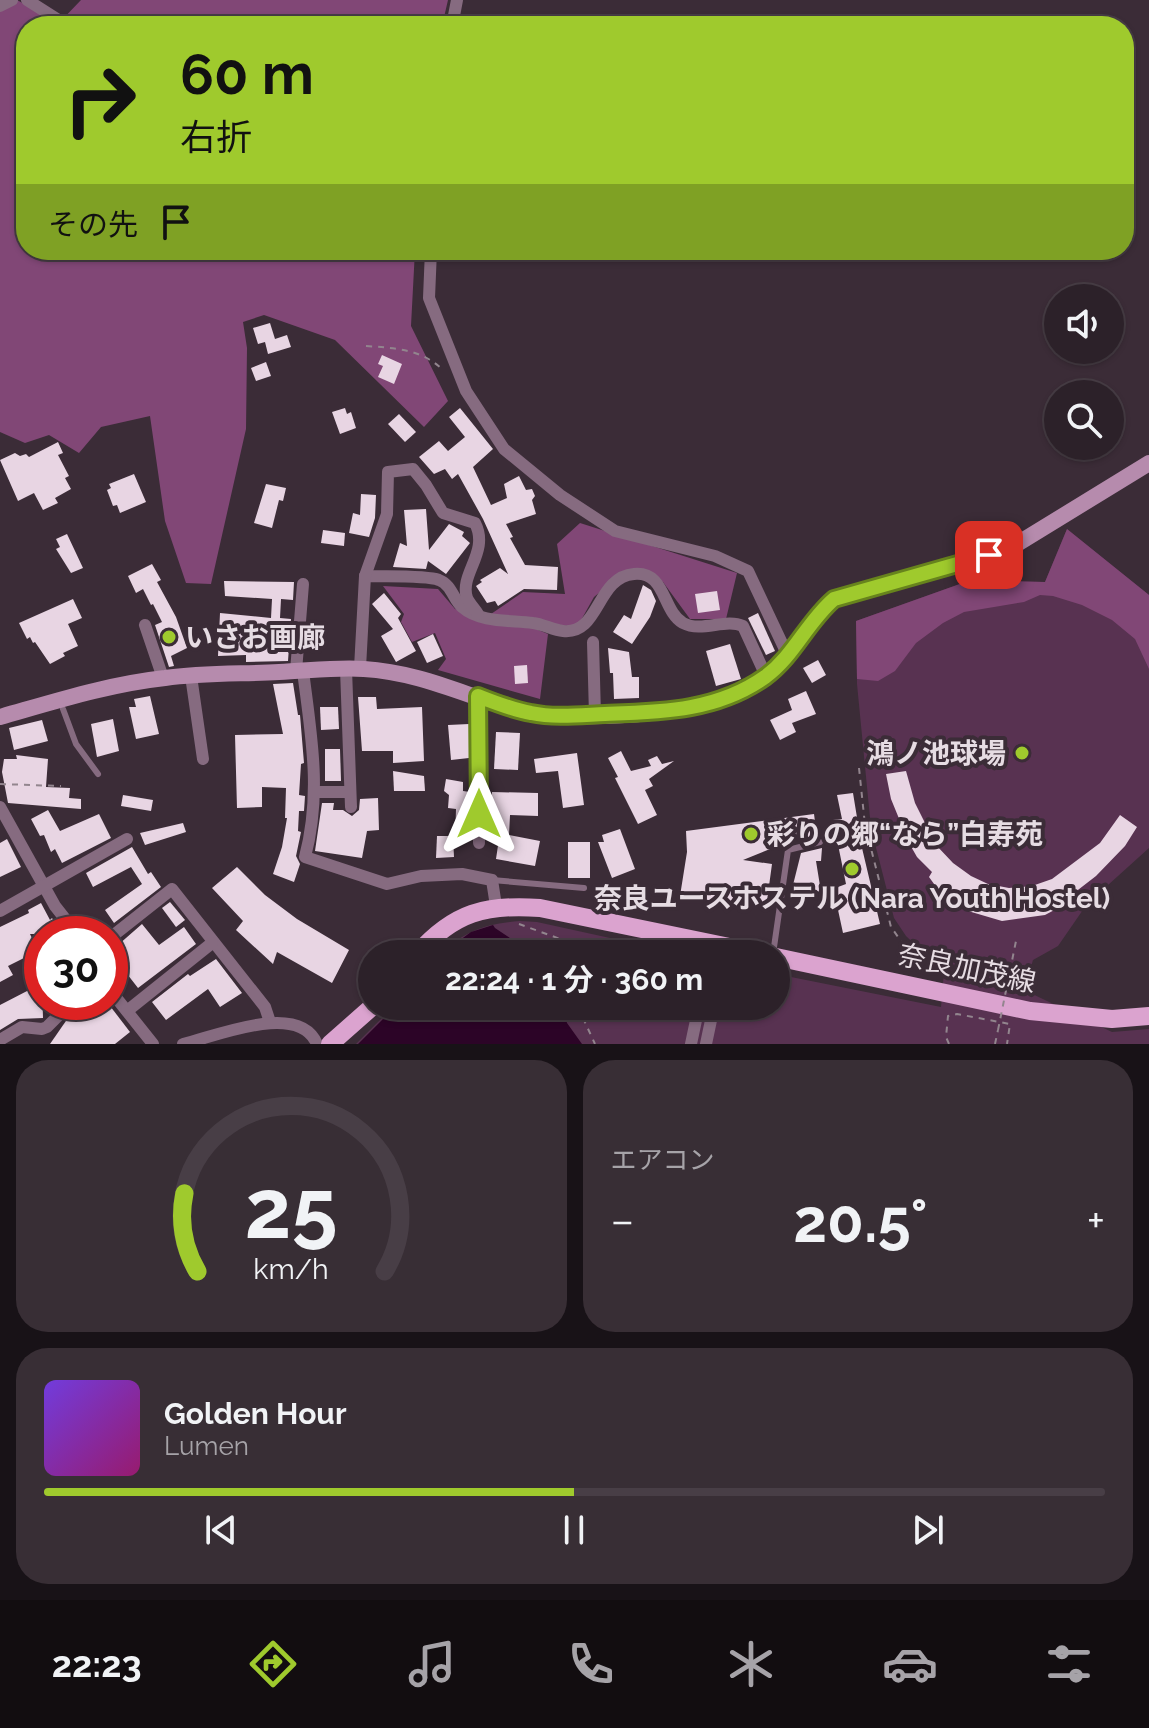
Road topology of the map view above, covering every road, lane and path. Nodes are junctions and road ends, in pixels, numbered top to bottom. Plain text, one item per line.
1 (12, 0) edge
2 (27, 0) edge
3 (0, 6) edge
4 (52, 16) edge
5 (431, 260) edge
6 (366, 346) dead end
7 (444, 370) dead end
8 (1149, 463) edge
9 (365, 576) junction
10 (303, 584) dead end
11 (478, 614) junction
12 (145, 625) dead end
13 (593, 642) dead end
14 (788, 656) junction
15 (353, 668) junction
16 (299, 671) junction
17 (191, 676) junction
18 (766, 676) junction
19 (163, 678) junction
20 (478, 696) junction
21 (63, 709) dead end
22 (595, 715) junction
23 (0, 717) edge
24 (203, 759) dead end
25 (859, 768) dead end
26 (98, 774) dead end
27 (0, 784) edge
28 (61, 786) dead end
29 (314, 792) junction
30 (350, 792) junction
31 (351, 807) dead end
32 (2, 815) edge
33 (127, 839) dead end
34 (820, 842) dead end
35 (479, 843) dead end
36 (492, 880) junction
37 (43, 886) junction
38 (584, 888) dead end
39 (496, 906) junction
40 (0, 911) edge
41 (64, 916) edge
42 (518, 923) dead end
43 (128, 924) edge
44 (432, 940) edge
45 (567, 940) edge
46 (680, 940) edge
47 (776, 940) edge
48 (1016, 941) dead end
49 (212, 943) junction
50 (790, 959) edge
51 (937, 993) junction
52 (128, 1010) edge
53 (128, 1012) edge
54 (1149, 1016) edge
55 (358, 1019) edge
56 (54, 1020) edge
57 (584, 1020) edge
58 (696, 1020) edge
59 (711, 1020) edge
60 (270, 1022) junction
61 (0, 1040) edge
62 (153, 1044) edge
63 (183, 1044) edge
64 (317, 1044) edge
65 (330, 1044) edge
66 (595, 1044) edge
67 (691, 1044) edge
68 (706, 1044) edge
69 (949, 1044) edge
70 (995, 1044) edge
71 (1007, 1044) edge

1 - 3 street
2 - 4 street
5 - 14 street
6 - 7 path
8 - 14 street
9 - 11 street
9 - 11 street
9 - 15 street
10 - 16 street
11 - 18 street
12 - 19 street
13 - 22 street
14 - 18 street
15 - 16 street
15 - 20 street
15 - 30 street
16 - 17 street
16 - 29 street
17 - 19 street
17 - 24 street
18 - 22 street
19 - 23 street
20 - 22 street
20 - 35 street
21 - 26 lane
25 - 51 path
27 - 28 path
29 - 30 street
29 - 36 street
30 - 31 street
32 - 37 street
33 - 37 street
34 - 47 lane
36 - 38 lane
36 - 39 street
37 - 40 street
37 - 41 street
39 - 44 main road
39 - 46 main road
42 - 45 path
43 - 49 street
48 - 70 path, bridge
49 - 52 street
49 - 60 street
50 - 51 main road, 奈良加茂線
51 - 54 main road, 奈良加茂線
53 - 62 street
55 - 65 main road
56 - 61 street
57 - 66 path
58 - 67 street
59 - 68 street
60 - 63 street
60 - 64 street
69 - 71 path

